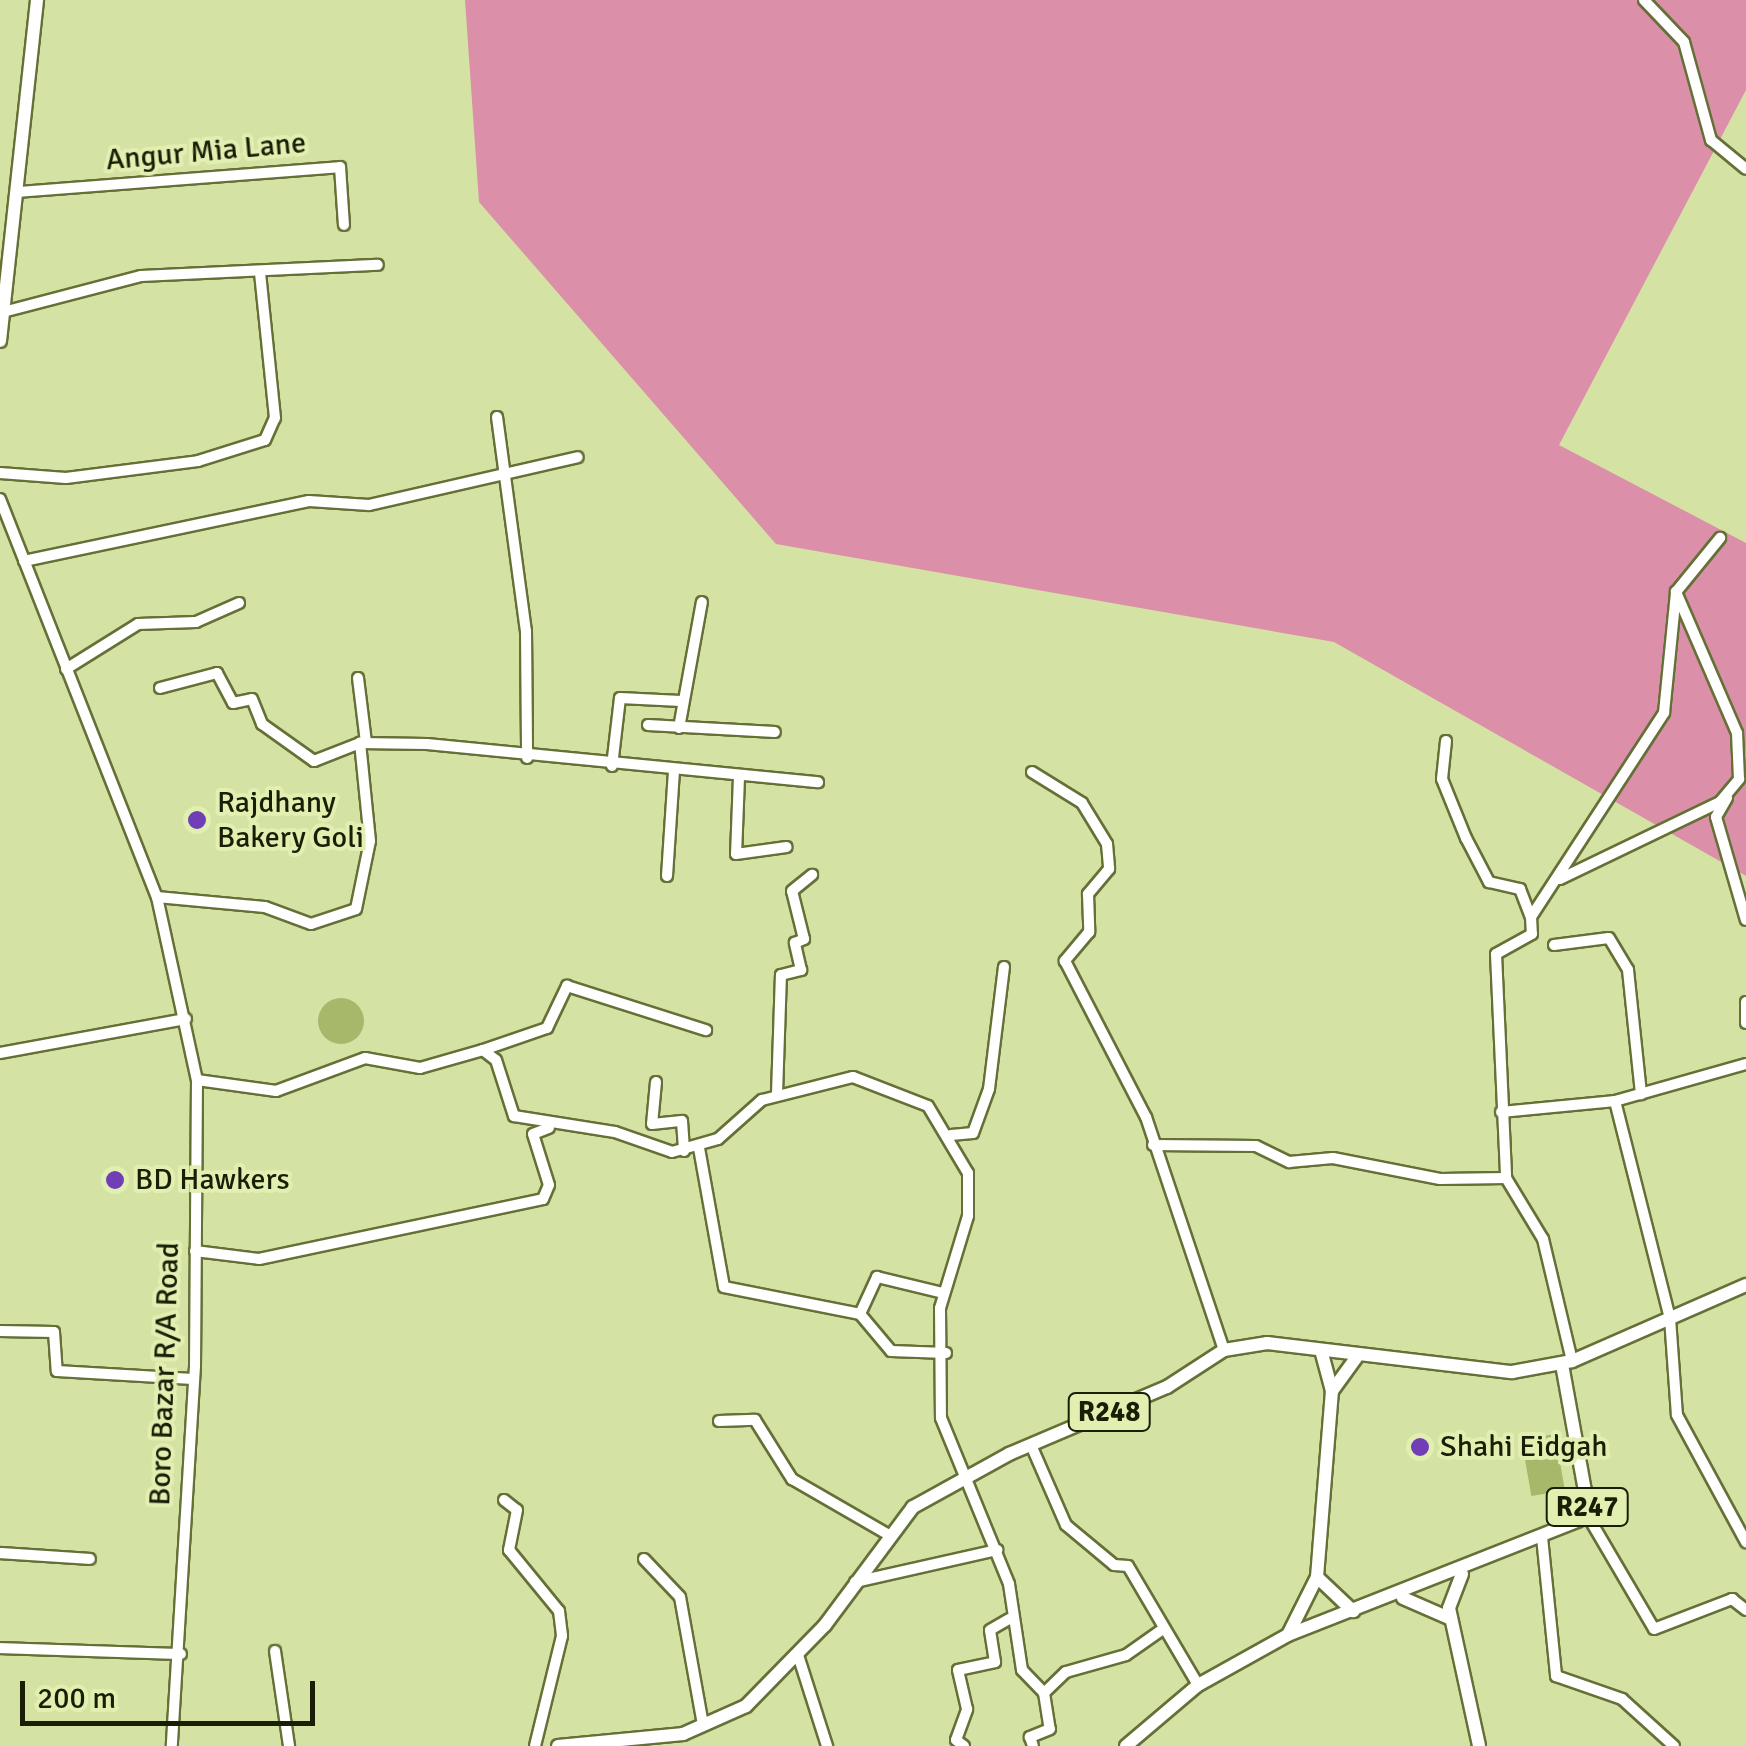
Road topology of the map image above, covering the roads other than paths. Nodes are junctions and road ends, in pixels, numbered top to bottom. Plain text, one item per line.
1 (37, 0) edge
2 (1644, 0) edge
3 (1746, 170) edge
4 (18, 192) junction
5 (7, 217) edge
6 (344, 225) dead end
7 (378, 265) dead end
8 (260, 272) junction
9 (3, 312) junction
10 (0, 341) edge
11 (496, 418) dead end
12 (578, 457) dead end
13 (508, 468) junction
14 (0, 473) edge
15 (0, 499) edge
16 (1720, 538) dead end
17 (24, 562) junction
18 (1676, 592) junction
19 (702, 602) dead end
20 (239, 603) dead end
21 (66, 670) junction
22 (358, 678) dead end
23 (160, 688) dead end
24 (682, 701) junction
25 (648, 725) dead end
26 (679, 728) junction
27 (775, 732) dead end
28 (1446, 741) dead end
29 (363, 743) junction
30 (527, 758) junction
31 (612, 766) junction
32 (674, 772) junction
33 (1032, 772) dead end
34 (739, 777) junction
35 (1739, 779) junction
36 (818, 782) dead end
37 (787, 847) dead end
38 (812, 875) dead end
39 (667, 876) dead end
40 (1559, 880) junction
41 (158, 897) junction
42 (1531, 917) junction
43 (1746, 920) edge
44 (1554, 945) dead end
45 (1004, 967) dead end
46 (1746, 1002) edge
47 (186, 1019) junction
48 (1746, 1023) edge
49 (706, 1030) dead end
50 (484, 1050) junction
51 (0, 1053) edge
52 (1746, 1064) edge
53 (198, 1080) junction
54 (656, 1082) dead end
55 (777, 1094) junction
56 (1641, 1094) junction
57 (1615, 1101) junction
58 (1502, 1112) junction
59 (549, 1128) junction
60 (952, 1135) junction
61 (1153, 1146) junction
62 (700, 1148) junction
63 (684, 1151) junction
64 (1506, 1178) junction
65 (196, 1251) junction
66 (1746, 1286) edge
67 (943, 1293) junction
68 (860, 1314) junction
69 (1670, 1318) junction
70 (0, 1332) edge
71 (1224, 1350) junction
72 (946, 1353) junction
73 (1322, 1354) junction
74 (1356, 1358) junction
75 (1567, 1363) junction
76 (192, 1379) junction
77 (1332, 1392) junction
78 (719, 1421) dead end
79 (1030, 1445) junction
80 (961, 1478) junction
81 (504, 1500) dead end
82 (1586, 1513) junction
83 (889, 1534) junction
84 (1542, 1537) junction
85 (1746, 1542) edge
86 (998, 1550) junction
87 (0, 1553) edge
88 (90, 1559) dead end
89 (644, 1559) dead end
90 (1462, 1574) junction
91 (1318, 1577) junction
92 (855, 1582) junction
93 (1402, 1598) junction
94 (1746, 1610) edge
95 (1353, 1611) junction
96 (1009, 1619) junction
97 (1450, 1619) junction
98 (1162, 1629) junction
99 (1288, 1635) junction
100 (0, 1648) edge
101 (276, 1651) dead end
102 (180, 1654) junction
103 (798, 1655) junction
104 (1198, 1686) junction
105 (1044, 1693) junction
106 (703, 1725) junction
107 (684, 1740) edge
108 (172, 1746) edge
109 (289, 1746) edge
110 (534, 1746) edge
111 (558, 1746) edge
112 (827, 1746) edge
113 (964, 1746) edge
114 (1033, 1746) edge
115 (1126, 1746) edge
116 (1478, 1746) edge
117 (1674, 1746) edge

1 - 4 main road
2 - 3 street
4 - 5 main road
4 - 6 street, Angur Mia Lane
5 - 9 main road
7 - 8 street
8 - 9 street
8 - 14 street
9 - 10 main road
11 - 13 street
12 - 13 street
13 - 17 street
13 - 30 street
15 - 17 street, Boro Bazar R/A Road
16 - 18 street
17 - 21 street, Boro Bazar R/A Road
18 - 35 street
18 - 40 street
19 - 24 street
20 - 21 street
21 - 41 street, Boro Bazar R/A Road
22 - 29 street
23 - 29 street
24 - 26 street
24 - 31 street
25 - 26 street
26 - 27 street
28 - 42 street
29 - 30 street
29 - 41 street
30 - 31 street
31 - 32 street
32 - 34 street
32 - 39 street
33 - 61 street
34 - 36 street
34 - 37 street
35 - 40 street
35 - 43 street
38 - 55 street
40 - 42 street
41 - 47 street, Boro Bazar R/A Road
42 - 58 street
44 - 56 street
45 - 60 street
46 - 48 street
47 - 51 street
47 - 53 street, Boro Bazar R/A Road
49 - 50 street
50 - 53 street
50 - 59 street
52 - 56 street
53 - 65 street, Boro Bazar R/A Road
54 - 63 street
55 - 60 street
55 - 62 street
56 - 57 street
57 - 58 street
57 - 69 street
58 - 64 street
59 - 63 street
59 - 65 street
60 - 67 street
61 - 64 street
61 - 71 street
62 - 63 street
62 - 68 street
64 - 75 street
65 - 76 street, Boro Bazar R/A Road
66 - 69 main road, R248
67 - 68 street
67 - 72 street
68 - 72 street
69 - 75 main road, R248
69 - 85 street
70 - 76 street
71 - 73 main road, R248
71 - 79 main road, R248
72 - 80 street
73 - 74 main road, R248
73 - 77 main road
74 - 75 main road, R248
74 - 77 main road
75 - 82 main road, R247
76 - 102 street, Boro Bazar R/A Road
77 - 91 main road
78 - 83 street
79 - 80 main road, R248
79 - 98 street
80 - 83 main road, R248
80 - 86 street
81 - 110 street
82 - 84 main road, R247
82 - 94 street
83 - 92 main road, R248
84 - 90 main road, R247
84 - 117 street
86 - 92 street
86 - 96 street
87 - 88 street
89 - 106 street
90 - 93 main road
90 - 97 main road
91 - 95 main road
91 - 99 main road
92 - 103 main road, R248
93 - 95 main road
93 - 97 main road
95 - 99 main road
96 - 105 street
96 - 113 street
97 - 116 main road
98 - 104 street
98 - 105 street
99 - 104 main road
100 - 102 street
101 - 109 street
102 - 108 street, Boro Bazar R/A Road
103 - 106 main road, R248
103 - 112 street
104 - 115 main road
105 - 114 street
106 - 107 main road, R248
107 - 111 main road, R248

